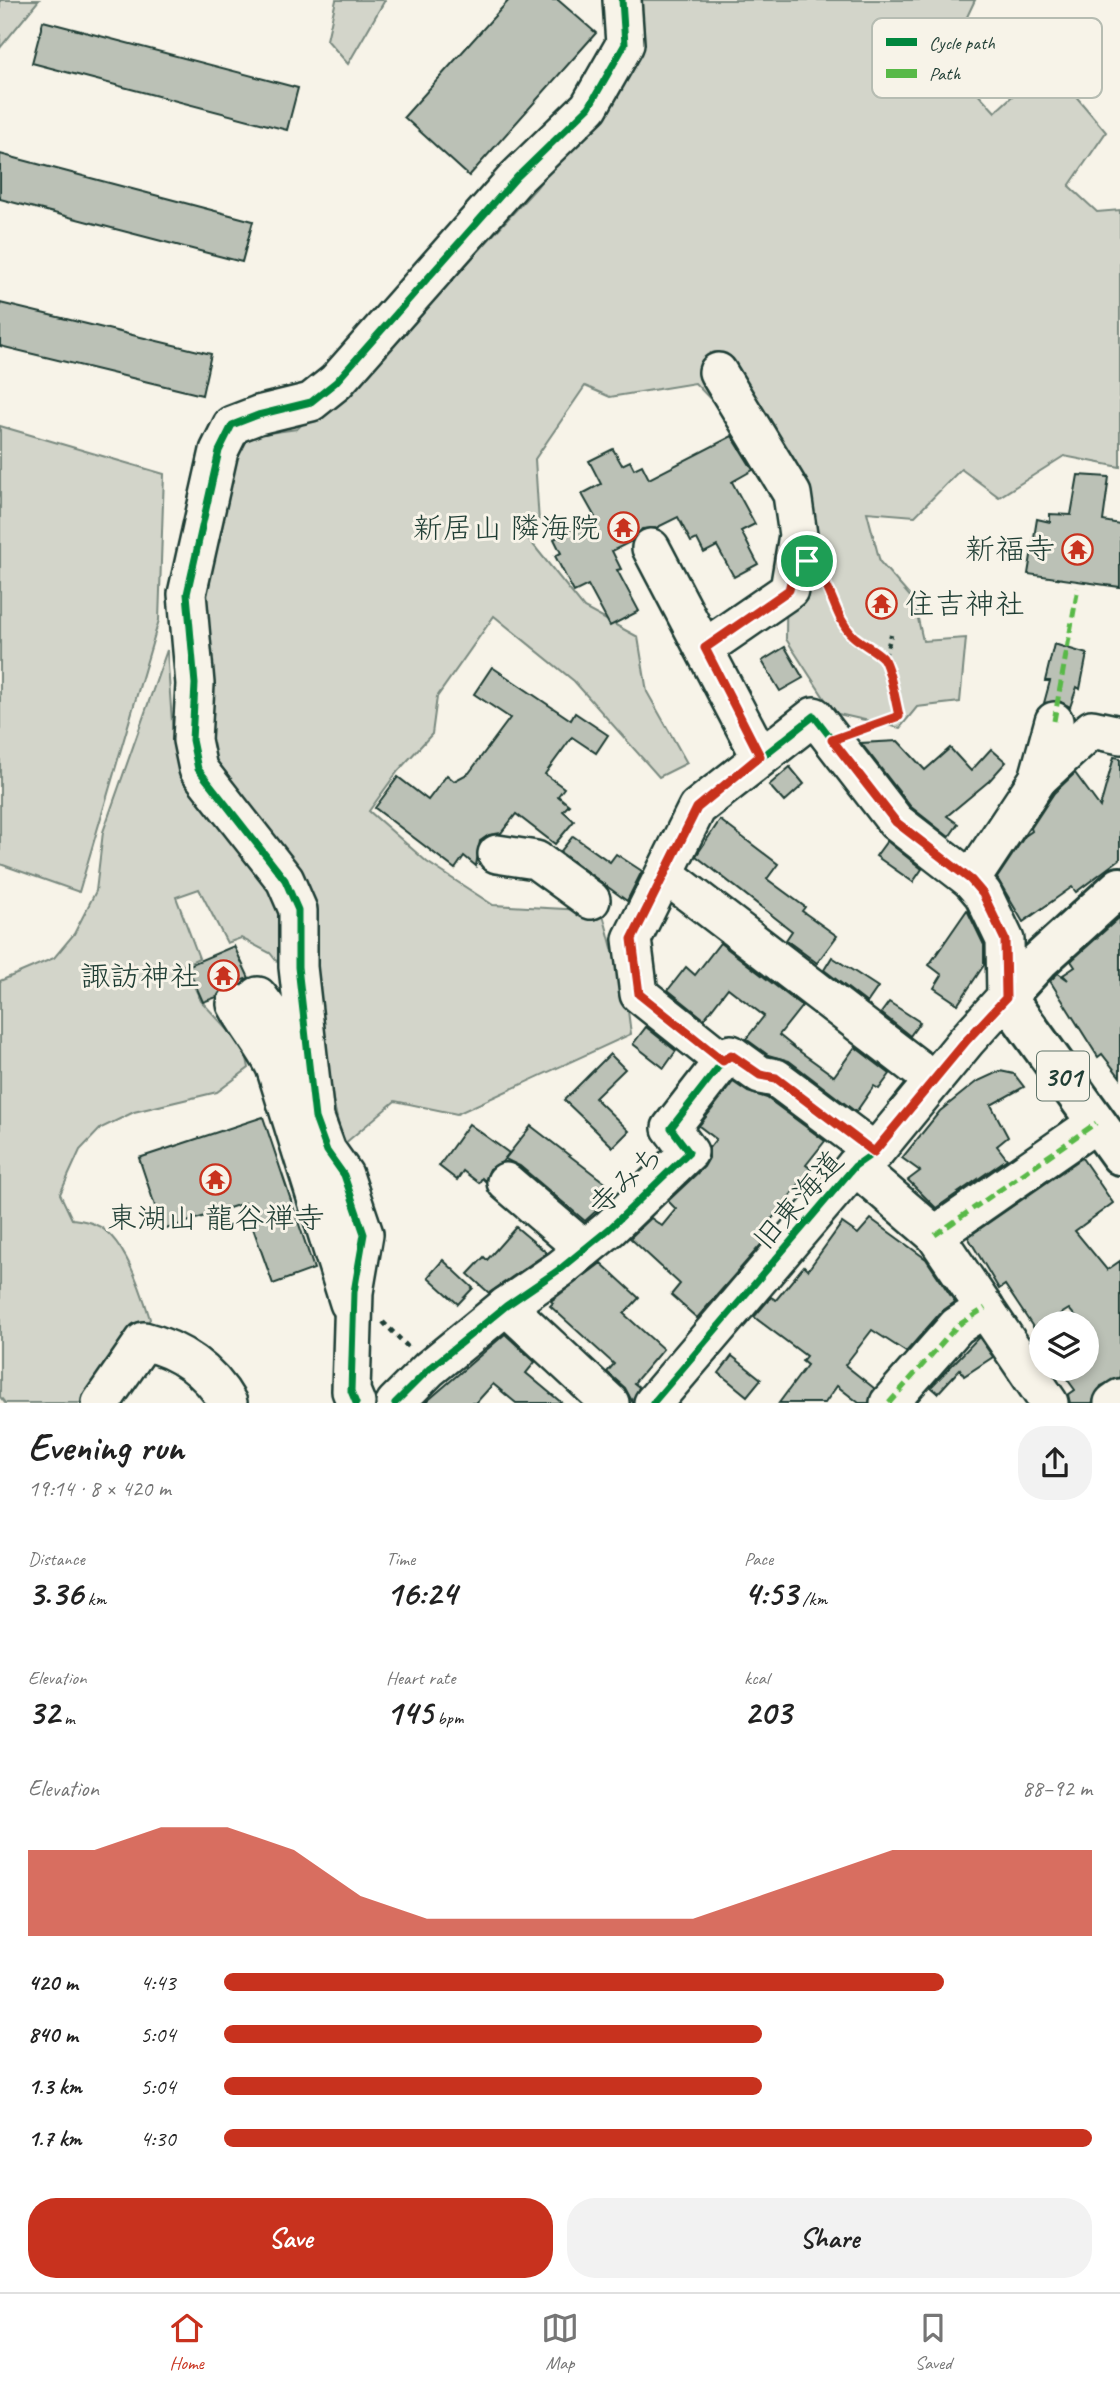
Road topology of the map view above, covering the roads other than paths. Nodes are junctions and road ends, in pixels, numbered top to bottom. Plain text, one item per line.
1 (622, 0) edge
2 (718, 372) dead end
3 (651, 548) dead end
4 (705, 648) junction
5 (1054, 721) dead end
6 (1120, 735) edge
7 (760, 756) junction
8 (1038, 779) junction
9 (497, 854) dead end
10 (666, 875) junction
11 (971, 880) junction
12 (1120, 887) edge
13 (591, 900) dead end
14 (1006, 998) junction
15 (723, 1061) junction
16 (309, 1064) junction
17 (933, 1080) junction
18 (1097, 1123) junction
19 (1120, 1155) edge
20 (865, 1159) junction
21 (506, 1182) dead end
22 (935, 1235) junction
23 (584, 1249) junction
24 (354, 1304) junction
25 (506, 1306) junction
26 (985, 1308) junction
27 (1120, 1398) edge
28 (101, 1403) edge
29 (228, 1403) edge
30 (356, 1403) edge
31 (395, 1403) edge
32 (610, 1403) edge
33 (653, 1403) edge
34 (889, 1403) edge
35 (1049, 1403) edge
36 (1113, 1403) edge

1 - 16 street
2 - 4 street
3 - 4 street
4 - 7 street
5 - 8 street
6 - 8 street
7 - 10 street
7 - 11 street
8 - 11 street
9 - 13 street
10 - 15 street
10 - 17 street
11 - 14 street
12 - 14 highway
14 - 17 street, 旧東海道
14 - 18 highway, 301
15 - 20 street
15 - 23 street, 寺みち
16 - 24 street
16 - 24 street
17 - 20 street, 旧東海道
18 - 19 highway, 301
18 - 22 street
20 - 22 street
20 - 33 street, 旧東海道
21 - 23 street
22 - 26 street
23 - 25 street, 寺みち
24 - 30 street
25 - 31 street, 寺みち
25 - 32 street
26 - 34 street
26 - 35 street
27 - 36 street
28 - 29 street

